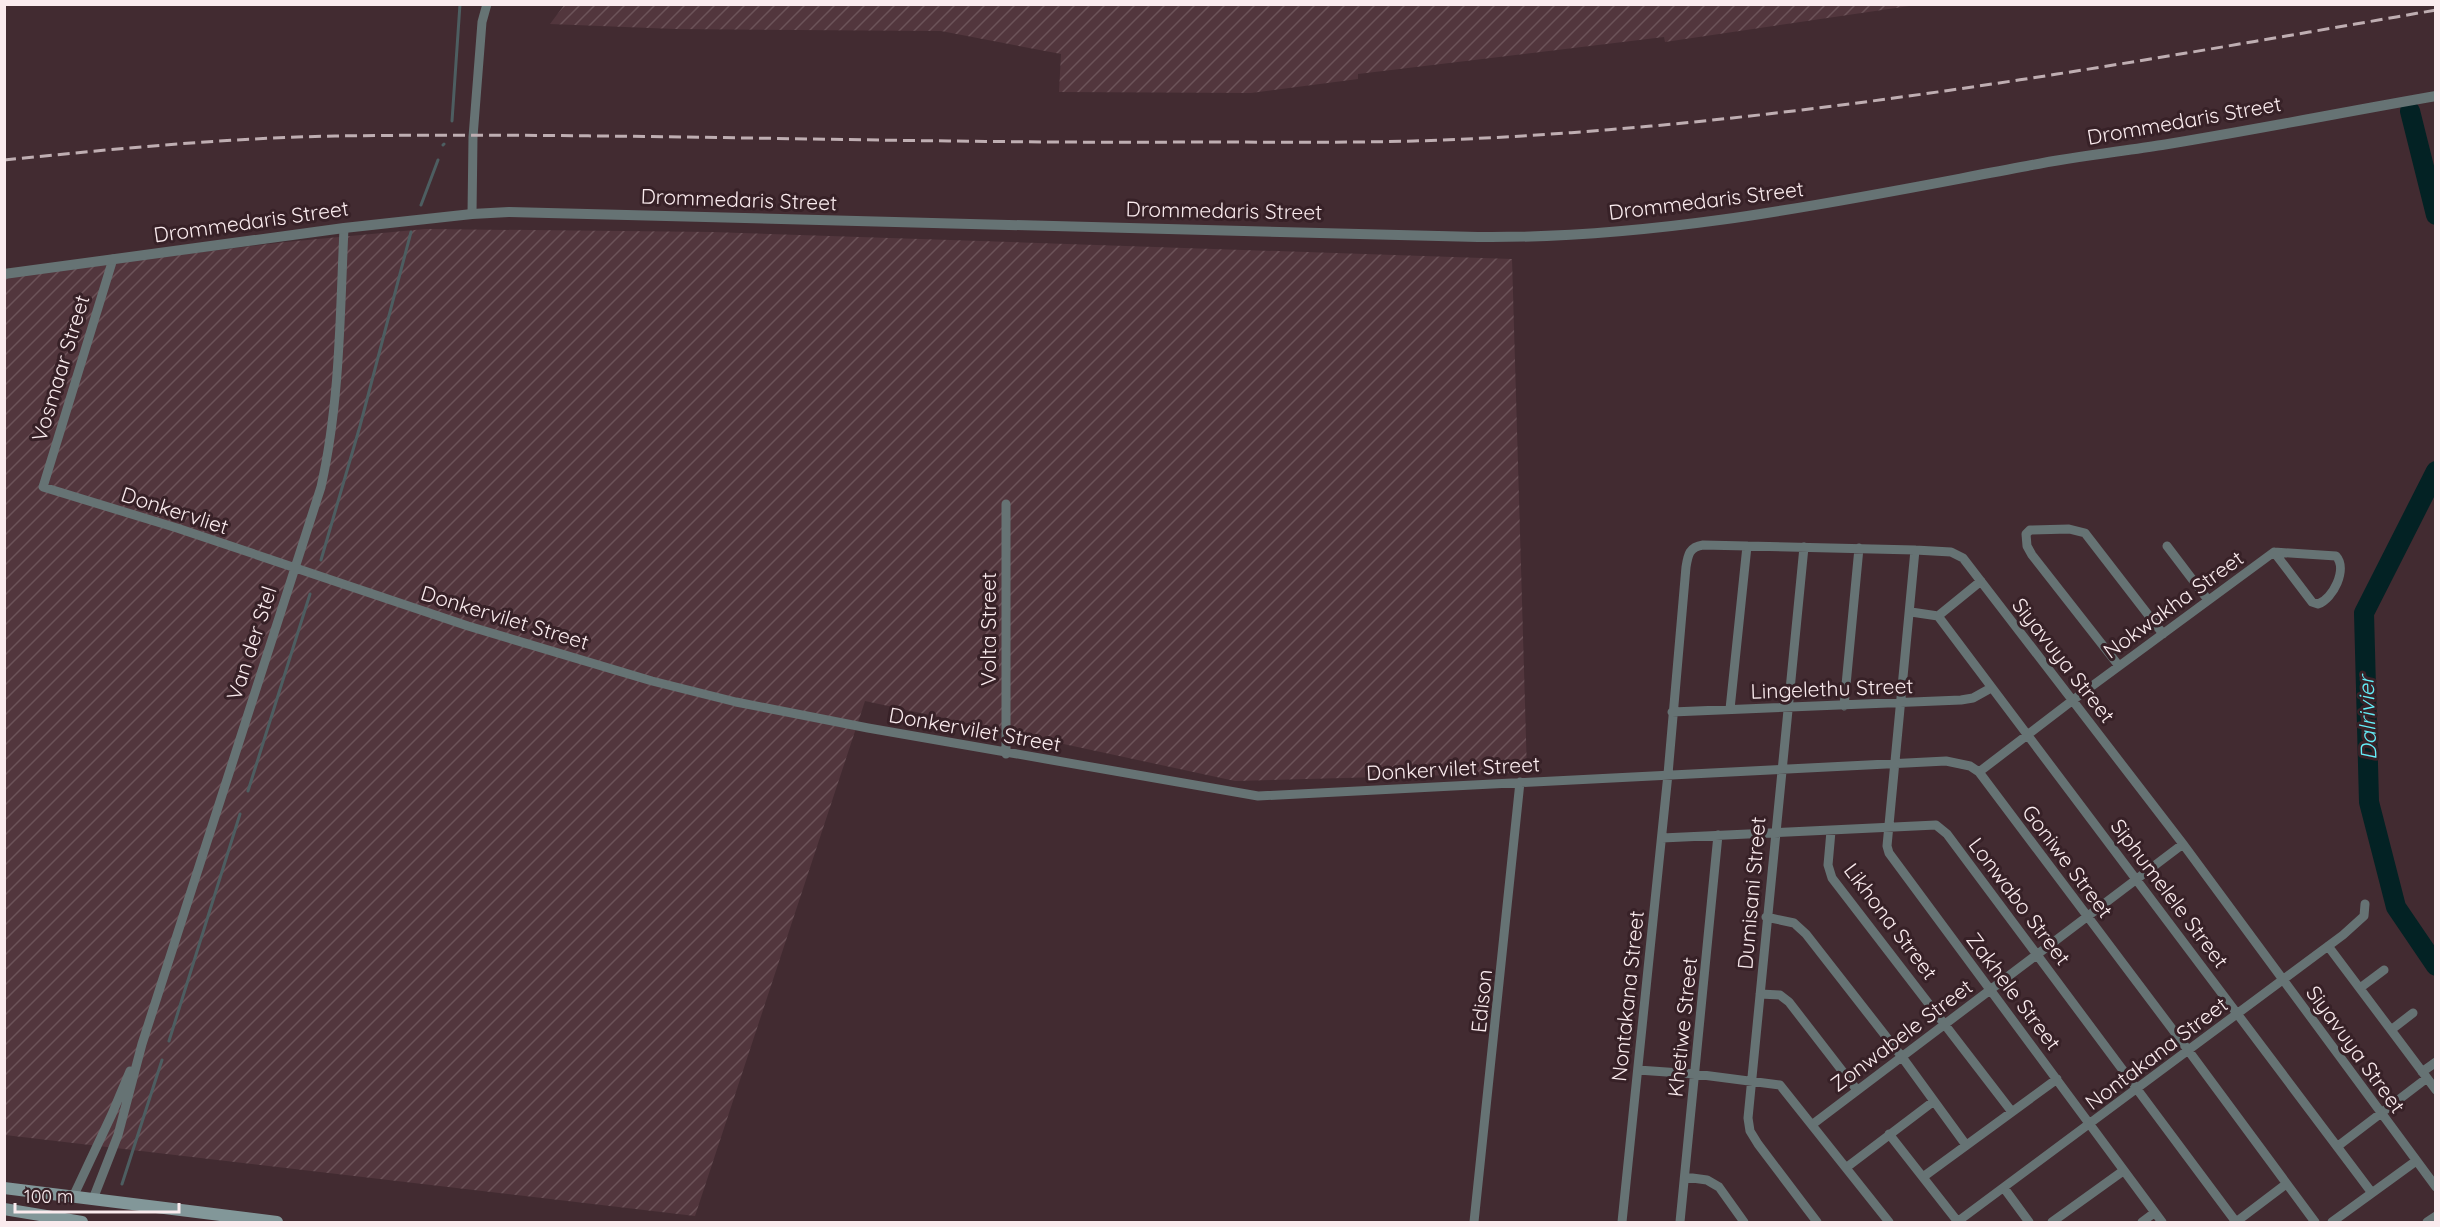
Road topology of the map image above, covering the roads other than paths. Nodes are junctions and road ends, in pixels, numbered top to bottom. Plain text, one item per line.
1 (487, 4) edge
2 (2436, 96) edge
3 (472, 214) junction
4 (344, 228) junction
5 (113, 259) junction
6 (4, 274) edge
7 (42, 488) joint
8 (1006, 504) dead end
9 (1747, 546) junction
10 (1804, 546) junction
11 (2167, 546) dead end
12 (1859, 548) junction
13 (1915, 550) junction
14 (2274, 552) junction
15 (296, 568) junction
16 (1981, 581) junction
17 (2208, 600) junction
18 (1911, 612) junction
19 (1938, 616) junction
20 (2163, 634) junction
21 (2119, 666) junction
22 (1991, 688) junction
23 (2073, 700) junction
24 (1901, 704) junction
25 (1844, 706) junction
26 (1787, 708) junction
27 (1730, 710) junction
28 (1672, 712) junction
29 (2028, 734) junction
30 (1006, 754) junction
31 (1895, 765) junction
32 (1781, 770) junction
33 (1979, 772) junction
34 (1668, 774) junction
35 (1520, 782) junction
36 (1889, 826) junction
37 (1831, 831) junction
38 (1774, 833) junction
39 (1718, 835) junction
40 (1662, 838) junction
41 (2183, 844) junction
42 (2137, 879) junction
43 (2365, 904) dead end
44 (1766, 917) junction
45 (2088, 918) junction
46 (2328, 946) junction
47 (2038, 955) junction
48 (2384, 970) dead end
49 (2283, 981) junction
50 (2360, 988) junction
51 (1991, 989) junction
52 (1760, 994) junction
53 (2413, 1013) dead end
54 (2238, 1014) junction
55 (1946, 1023) junction
56 (2391, 1030) junction
57 (2188, 1050) junction
58 (1902, 1057) junction
59 (138, 1059) junction
60 (2436, 1062) edge
61 (1638, 1070) junction
62 (1695, 1074) junction
63 (2424, 1075) junction
64 (2057, 1079) junction
65 (1750, 1080) junction
66 (1857, 1090) junction
67 (2137, 1090) junction
68 (2436, 1090) edge
69 (1934, 1101) junction
70 (2012, 1112) junction
71 (2382, 1113) junction
72 (1813, 1124) junction
73 (2091, 1125) junction
74 (1889, 1134) junction
75 (1966, 1145) junction
76 (2338, 1146) junction
77 (2416, 1161) junction
78 (1847, 1167) junction
79 (2123, 1171) junction
80 (1685, 1177) junction
81 (1923, 1177) junction
82 (2286, 1184) junction
83 (2436, 1187) edge
84 (4, 1188) edge
85 (2004, 1188) junction
86 (2372, 1193) junction
87 (73, 1197) junction
88 (93, 1199) junction
89 (4, 1209) edge
90 (2154, 1213) junction
91 (2436, 1216) edge
92 (60, 1221) edge
93 (80, 1222) edge
94 (278, 1222) edge
95 (1474, 1222) edge
96 (1622, 1222) edge
97 (1680, 1222) edge
98 (1744, 1222) edge
99 (1817, 1222) edge
100 (1889, 1222) edge
101 (1958, 1222) edge
102 (2029, 1222) edge
103 (2052, 1222) edge
104 (2142, 1222) edge
105 (2162, 1222) edge
106 (2236, 1222) edge
107 (2315, 1222) edge
108 (2332, 1222) edge
109 (2427, 1222) edge

1 - 3 street
2 - 3 street, Drommedaris Street
3 - 4 street, Drommedaris Street
4 - 5 street, Drommedaris Street
4 - 15 street, Van der Stel
5 - 6 street, Drommedaris Street
5 - 7 street, Vosmaar Street
7 - 15 street, Donkervliet
8 - 30 street, Volta Street
9 - 10 street, Siyavuya Street
9 - 27 street
9 - 28 street, Siyavuya Street
10 - 12 street, Siyavuya Street
10 - 26 street, Dumisani Street
11 - 17 street
12 - 13 street, Siyavuya Street
12 - 25 street
13 - 16 street, Siyavuya Street
13 - 18 street
14 - 14 street, Nokwakha Street
14 - 17 street, Nokwakha Street
15 - 30 street, Donkervilet Street
15 - 59 street, Van der Stel
16 - 19 street
16 - 23 street, Siyavuya Street
17 - 20 street, Nokwakha Street
18 - 19 street
18 - 24 street
19 - 22 street, Siphumelele Street
20 - 21 street, Nokwakha Street
20 - 21 street
21 - 23 street, Nokwakha Street
22 - 24 street, Lingelethu Street
22 - 29 street, Siphumelele Street
23 - 29 street, Nokwakha Street
23 - 41 street, Siyavuya Street
24 - 25 street, Lingelethu Street
24 - 31 street
25 - 26 street, Lingelethu Street
26 - 27 street, Lingelethu Street
26 - 32 street, Dumisani Street
27 - 28 street, Lingelethu Street
28 - 34 street, Siyavuya Street
29 - 33 street, Nokwakha Street
29 - 42 street, Siphumelele Street
30 - 35 street, Donkervilet Street
31 - 32 street
31 - 33 street
31 - 36 street, Zakhele Street
32 - 34 street
32 - 38 street, Dumisani Street
33 - 45 street, Goniwe Street
34 - 35 street, Donkervilet Street
34 - 40 street, Nontakana Street
35 - 95 street, Edison
36 - 37 street, Lonwabo Street
36 - 47 street, Lonwabo Street
36 - 51 street, Zakhele Street
37 - 38 street, Lonwabo Street
37 - 55 street, Likhona Street
38 - 39 street, Lonwabo Street
38 - 44 street, Dumisani Street
39 - 40 street, Lonwabo Street
39 - 62 street, Khetiwe Street
40 - 61 street, Nontakana Street
41 - 42 street, Zonwabele Street
41 - 49 street, Siyavuya Street
42 - 45 street, Zonwabele Street
42 - 54 street, Siphumelele Street
43 - 46 street, Nontakana Street
44 - 52 street, Dumisani Street
44 - 58 street
45 - 47 street, Zonwabele Street
45 - 57 street, Goniwe Street
46 - 49 street, Nontakana Street
46 - 50 street
47 - 51 street, Zonwabele Street
47 - 67 street, Lonwabo Street
48 - 50 street
49 - 54 street, Nontakana Street
49 - 71 street, Siyavuya Street
50 - 56 street
51 - 55 street, Zonwabele Street
51 - 64 street, Zakhele Street
52 - 65 street, Dumisani Street
52 - 66 street
53 - 56 street
54 - 57 street, Nontakana Street
54 - 76 street, Siphumelele Street
55 - 58 street, Zonwabele Street
55 - 70 street, Likhona Street
56 - 63 street
57 - 67 street, Nontakana Street
57 - 82 street, Goniwe Street
58 - 66 street, Zonwabele Street
58 - 69 street
59 - 87 street, Van der Stel
59 - 88 street, Van der Stel
60 - 63 street
61 - 62 street
61 - 96 street, Nontakana Street
62 - 65 street
62 - 80 street, Khetiwe Street
63 - 68 street
63 - 71 street
64 - 70 street
64 - 73 street, Zakhele Street
65 - 72 street
65 - 99 street, Dumisani Street
66 - 72 street, Zonwabele Street
67 - 73 street, Nontakana Street
67 - 106 street, Lonwabo Street
69 - 74 street
69 - 75 street
70 - 75 street
71 - 76 street
71 - 77 street, Siyavuya Street
72 - 78 street
73 - 79 street, Zakhele Street
73 - 85 street, Nontakana Street
74 - 78 street
74 - 81 street
75 - 81 street
76 - 86 street, Siphumelele Street
77 - 83 street, Siyavuya Street
77 - 86 street
78 - 100 street
79 - 90 street, Zakhele Street
79 - 103 street
80 - 97 street, Khetiwe Street
80 - 98 street
81 - 101 street
82 - 106 street
82 - 107 street, Goniwe Street
84 - 87 main road
85 - 101 street, Nontakana Street
85 - 102 street
86 - 108 street
87 - 88 main road
87 - 92 main road, Van der Stel
88 - 93 main road, Van der Stel
88 - 94 main road
89 - 92 main road
90 - 104 street
90 - 105 street, Zakhele Street
91 - 109 street
92 - 93 main road

